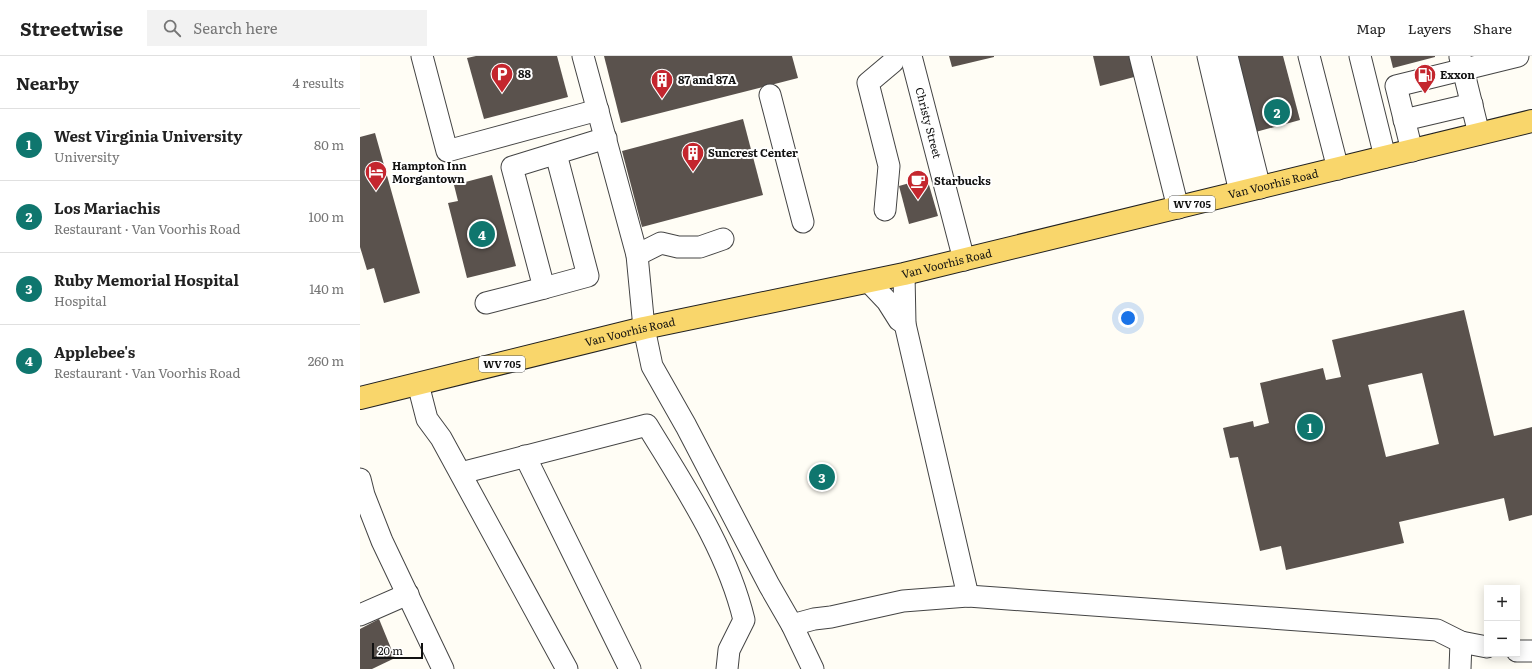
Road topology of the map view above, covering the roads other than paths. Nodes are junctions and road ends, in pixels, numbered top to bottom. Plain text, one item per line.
1 (422, 56) edge
2 (1140, 56) edge
3 (1208, 56) edge
4 (1227, 56) edge
5 (1309, 56) edge
6 (1360, 56) edge
7 (1518, 56) edge
8 (587, 57) edge
9 (902, 59) edge
10 (1457, 62) edge
11 (770, 95) dead end
12 (1472, 104) junction
13 (598, 110) junction
14 (1404, 120) junction
15 (1526, 127) edge
16 (1479, 134) junction
17 (606, 138) junction
18 (1412, 151) junction
19 (556, 154) junction
20 (1385, 157) junction
21 (1338, 168) junction
22 (1250, 190) junction
23 (1178, 208) junction
24 (885, 210) dead end
25 (803, 222) dead end
26 (723, 239) dead end
27 (638, 255) junction
28 (964, 260) junction
29 (904, 274) junction
30 (869, 282) junction
31 (544, 288) junction
32 (486, 303) dead end
33 (905, 324) junction
34 (644, 328) junction
35 (418, 384) junction
36 (360, 398) edge
37 (525, 456) junction
38 (461, 473) junction
39 (360, 479) edge
40 (746, 541) junction
41 (719, 549) junction
42 (408, 594) junction
43 (968, 596) junction
44 (360, 615) edge
45 (792, 625) junction
46 (1461, 642) junction
47 (1484, 646) edge
48 (1520, 651) edge
49 (1532, 651) edge
50 (444, 669) edge
51 (567, 669) edge
52 (630, 669) edge
53 (727, 669) edge
54 (813, 669) edge
55 (1460, 669) edge

1 - 13 street
2 - 23 street
3 - 22 street
4 - 22 street
5 - 21 street
6 - 20 street
7 - 10 street
8 - 13 street
9 - 24 street
9 - 28 street, Christy Street
10 - 12 street
10 - 14 street
11 - 25 street
12 - 14 street
12 - 16 street
13 - 17 street
14 - 18 street
15 - 16 main road, Van Voorhis Road / WV 705
16 - 18 main road, Van Voorhis Road / WV 705
17 - 19 street
17 - 27 street
18 - 20 main road, Van Voorhis Road / WV 705
19 - 31 street
19 - 31 street
20 - 21 main road, Van Voorhis Road / WV 705
21 - 22 main road, Van Voorhis Road / WV 705
22 - 23 main road, Van Voorhis Road / WV 705
23 - 28 main road, Van Voorhis Road / WV 705
26 - 27 street
27 - 34 street
28 - 29 main road, Van Voorhis Road / WV 705
29 - 30 main road, Van Voorhis Road / WV 705
29 - 33 street
30 - 33 street
30 - 34 main road, Van Voorhis Road / WV 705
31 - 32 street
33 - 43 street
34 - 35 main road, Van Voorhis Road / WV 705
34 - 40 street
35 - 36 main road, Van Voorhis Road / WV 705
35 - 38 street
37 - 38 street
37 - 41 street
37 - 52 street
38 - 51 street
39 - 42 street
40 - 41 street
40 - 45 street
41 - 53 street
42 - 44 street
42 - 50 street
43 - 45 street
43 - 46 street
45 - 54 street
46 - 47 street
46 - 55 street
48 - 49 street

